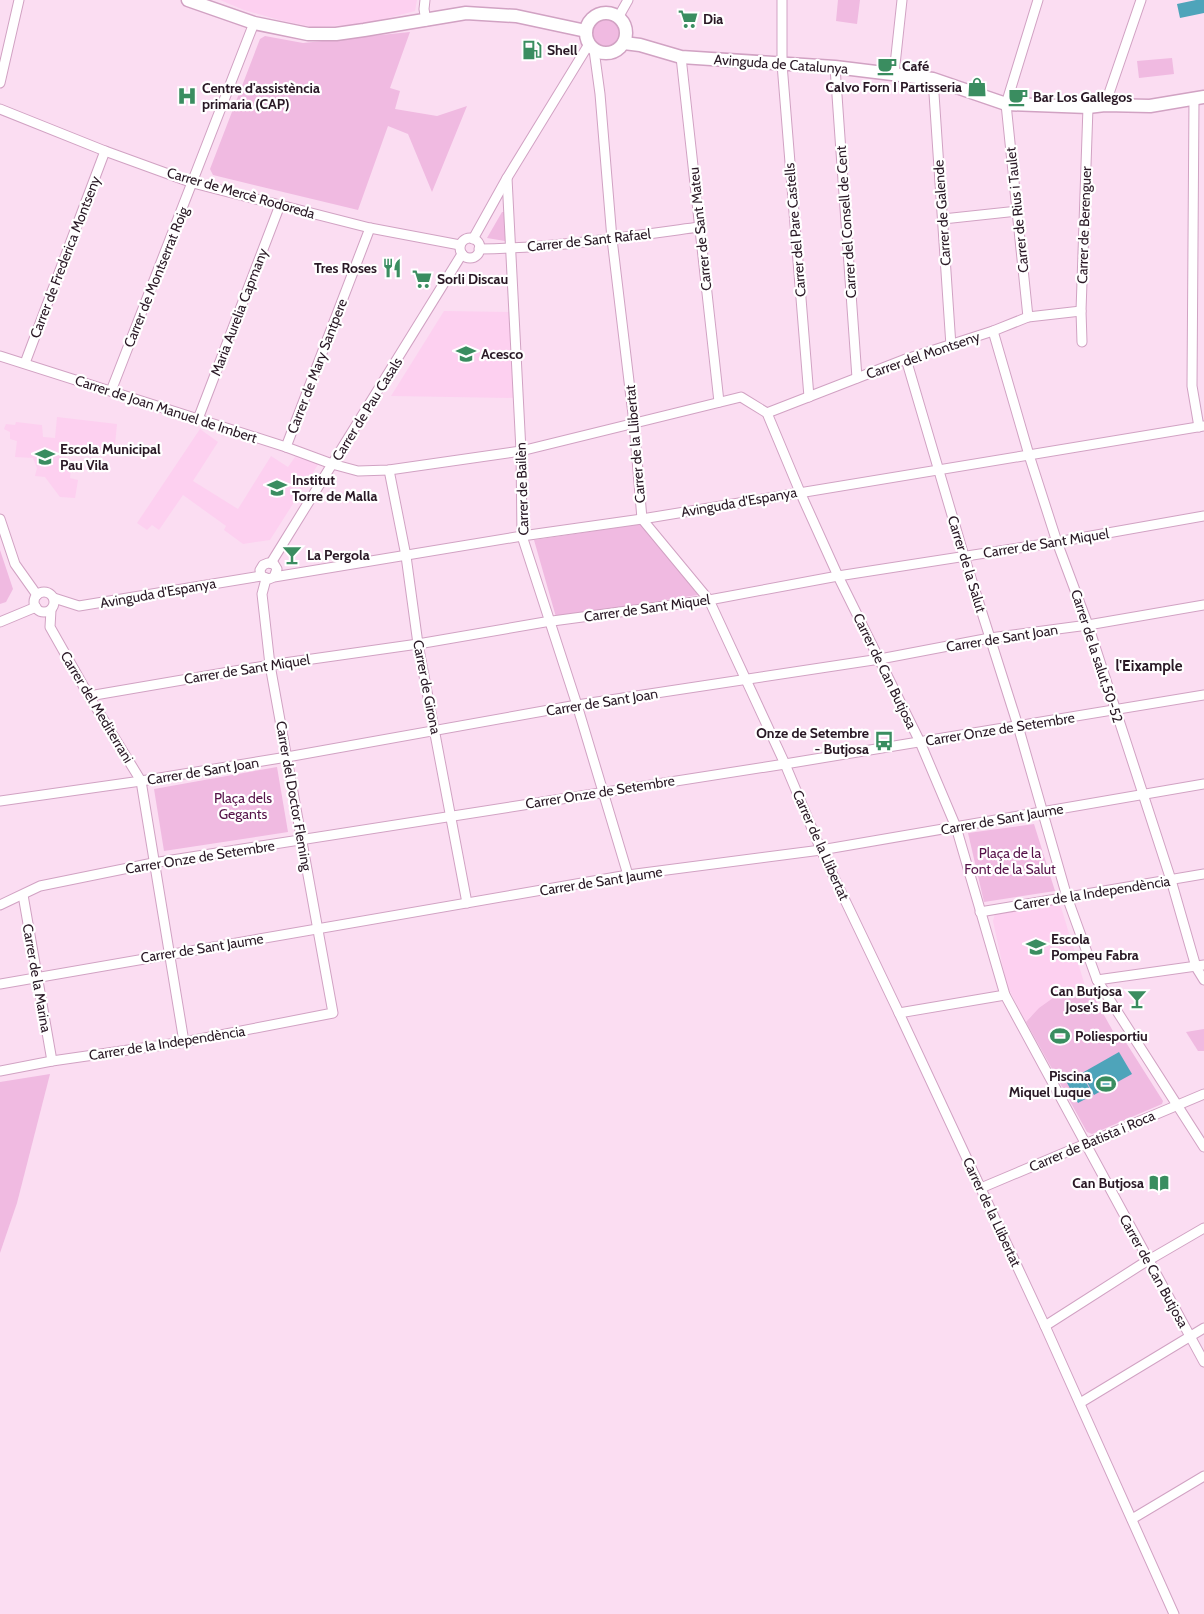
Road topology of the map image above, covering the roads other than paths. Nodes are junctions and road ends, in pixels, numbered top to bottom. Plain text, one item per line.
1 (19, 0) edge
2 (188, 0) edge
3 (425, 0) edge
4 (628, 0) edge
5 (782, 0) edge
6 (902, 0) edge
7 (1038, 0) edge
8 (1141, 0) edge
9 (618, 16) junction
10 (426, 20) junction
11 (254, 23) junction
12 (586, 31) junction
13 (624, 43) junction
14 (591, 47) junction
15 (681, 57) junction
16 (782, 64) junction
17 (835, 67) junction
18 (894, 74) junction
19 (933, 80) junction
20 (0, 83) edge
21 (1199, 98) edge
22 (1006, 104) junction
23 (1105, 105) junction
24 (1088, 107) junction
25 (0, 109) edge
26 (105, 151) junction
27 (507, 178) junction
28 (193, 183) junction
29 (280, 205) junction
30 (1018, 211) junction
31 (943, 219) junction
32 (699, 227) junction
33 (370, 228) junction
34 (473, 238) junction
35 (612, 239) junction
36 (512, 248) junction
37 (479, 249) junction
38 (461, 250) junction
39 (1081, 311) junction
40 (1028, 317) junction
41 (994, 331) junction
42 (1082, 342) dead end
43 (951, 346) junction
44 (0, 356) edge
45 (906, 359) junction
46 (25, 363) junction
47 (857, 378) junction
48 (111, 392) junction
49 (809, 397) junction
50 (719, 402) junction
51 (767, 413) junction
52 (198, 419) junction
53 (634, 423) junction
54 (1202, 427) edge
55 (286, 447) junction
56 (521, 451) junction
57 (1030, 455) junction
58 (332, 464) junction
59 (389, 470) junction
60 (940, 470) junction
61 (800, 492) junction
62 (1204, 516) edge
63 (0, 518) edge
64 (642, 519) junction
65 (522, 536) junction
66 (1058, 542) junction
67 (406, 556) junction
68 (964, 556) junction
69 (271, 563) junction
70 (838, 576) junction
71 (267, 577) junction
72 (37, 595) junction
73 (54, 598) junction
74 (709, 600) junction
75 (1204, 605) edge
76 (36, 607) junction
77 (51, 610) junction
78 (0, 622) edge
79 (550, 622) junction
80 (1088, 625) junction
81 (990, 638) junction
82 (418, 644) junction
83 (880, 659) junction
84 (270, 665) junction
85 (747, 679) junction
86 (89, 696) junction
87 (1204, 696) edge
88 (578, 705) junction
89 (1115, 711) junction
90 (1018, 726) junction
91 (435, 731) junction
92 (920, 742) junction
93 (287, 757) junction
94 (785, 764) junction
95 (141, 781) junction
96 (1204, 784) edge
97 (603, 792) junction
98 (1142, 794) junction
99 (1, 798) edge
100 (1043, 813) junction
101 (449, 816) junction
102 (956, 827) junction
103 (302, 840) junction
104 (821, 850) junction
105 (154, 863) junction
106 (1204, 874) edge
107 (628, 875) junction
108 (1171, 880) junction
109 (23, 895) junction
110 (1067, 897) junction
111 (467, 903) junction
112 (0, 906) edge
113 (980, 912) junction
114 (318, 930) junction
115 (168, 953) junction
116 (1200, 966) edge
117 (36, 978) junction
118 (1098, 980) junction
119 (1204, 980) edge
120 (0, 984) edge
121 (1005, 995) junction
122 (333, 1013) joint
123 (899, 1013) junction
124 (184, 1042) junction
125 (52, 1061) junction
126 (0, 1071) edge
127 (1204, 1094) edge
128 (1177, 1105) junction
129 (1086, 1144) junction
130 (1204, 1147) edge
131 (981, 1188) junction
132 (1204, 1228) edge
133 (1148, 1261) junction
134 (1045, 1326) junction
135 (1204, 1328) edge
136 (1190, 1336) junction
137 (1204, 1362) edge
138 (1080, 1403) junction
139 (1204, 1476) edge
140 (1132, 1519) junction
141 (1174, 1614) edge

1 - 20 street
2 - 11 street
3 - 10 street
4 - 9 street
5 - 16 street, Carrer del Pare Castells
6 - 18 street
7 - 22 street
8 - 23 street
9 - 12 street
9 - 13 street
10 - 11 street
10 - 12 street
11 - 28 street, Carrer de Montserrat Roig
12 - 14 street
13 - 14 street
13 - 15 street, Avinguda de Catalunya
14 - 27 street
14 - 35 street, Carrer de la Llibertat
15 - 16 street, Avinguda de Catalunya
15 - 32 street, Carrer de Sant Mateu
16 - 17 street, Avinguda de Catalunya
16 - 49 street, Carrer del Pare Castells
17 - 18 street, Avinguda de Catalunya
17 - 47 street, Carrer del Consell de Cent
18 - 19 street, Avinguda de Catalunya
19 - 22 street, Avinguda de Catalunya
19 - 31 street, Carrer de Galende
21 - 23 street, Avinguda de Catalunya
21 - 54 street
22 - 24 street, Avinguda de Catalunya
22 - 30 street, Carrer de Rius i Taulet
23 - 24 street, Avinguda de Catalunya
24 - 39 street, Carrer de Berenguer
25 - 26 street, Carrer de Mercè Rodoreda
26 - 28 street, Carrer de Mercè Rodoreda
26 - 46 street, Carrer de Frederica Montseny
27 - 34 street
27 - 36 street, Carrer de Bailèn
28 - 29 street, Carrer de Mercè Rodoreda
28 - 48 street, Carrer de Montserrat Roig
29 - 33 street, Carrer de Mercè Rodoreda
29 - 52 street, Maria Aurelia Capmany
30 - 31 street
30 - 40 street, Carrer de Rius i Taulet
31 - 43 street, Carrer de Galende
32 - 35 street, Carrer de Sant Rafael
32 - 50 street, Carrer de Sant Mateu
33 - 38 street, Carrer de Mercè Rodoreda
33 - 55 street, Carrer de Mary Santpere
34 - 37 street
34 - 38 street
35 - 36 street, Carrer de Sant Rafael
35 - 53 street, Carrer de la Llibertat
36 - 37 street, Carrer de Sant Rafael
36 - 56 street, Carrer de Bailèn
37 - 38 street
38 - 58 street, Carrer de Pau Casals
39 - 40 street, Carrer del Montseny
39 - 42 street, Carrer de Berenguer
40 - 41 street, Carrer del Montseny
41 - 43 street, Carrer del Montseny
41 - 57 street, Carrer de la salut,50-52
43 - 45 street, Carrer del Montseny
44 - 46 street, Carrer de Joan Manuel de Imbert
45 - 47 street, Carrer del Montseny
45 - 60 street, Carrer de la Salut
46 - 48 street, Carrer de Joan Manuel de Imbert
47 - 49 street, Carrer del Montseny
48 - 52 street, Carrer de Joan Manuel de Imbert
49 - 51 street, Carrer del Montseny
50 - 51 street, Carrer de Joan Manuel de Imbert
50 - 53 street, Carrer de Joan Manuel de Imbert
51 - 61 street, Carrer de Can Butjosa
52 - 55 street, Carrer de Joan Manuel de Imbert
53 - 56 street, Carrer de Joan Manuel de Imbert
53 - 64 street, Carrer de la Llibertat
54 - 57 street, Avinguda d'Espanya
55 - 58 street, Carrer de Joan Manuel de Imbert
56 - 59 street, Carrer de Joan Manuel de Imbert
56 - 65 street, Carrer de Bailèn
57 - 60 street, Avinguda d'Espanya
57 - 66 street, Carrer de la salut,50-52
58 - 59 street, Carrer de Joan Manuel de Imbert
58 - 69 street, Carrer de Pau Casals
59 - 67 street, Carrer de Girona
60 - 61 street, Avinguda d'Espanya
60 - 68 street, Carrer de la Salut
61 - 64 street, Avinguda d'Espanya
61 - 70 street, Carrer de Can Butjosa
62 - 66 street, Carrer de Sant Miquel
63 - 72 street
64 - 65 street, Avinguda d'Espanya
64 - 74 street, Carrer de la Llibertat
65 - 67 street, Avinguda d'Espanya
65 - 79 street, Carrer de Bailèn
66 - 68 street, Carrer de Sant Miquel
66 - 80 street, Carrer de la salut,50-52
67 - 71 street, Avinguda d'Espanya
67 - 82 street, Carrer de Girona
68 - 70 street, Carrer de Sant Miquel
68 - 81 street, Carrer de la Salut
69 - 71 street
69 - 71 street, Carrer de Pau Casals
70 - 74 street, Carrer de Sant Miquel
70 - 83 street, Carrer de Can Butjosa
71 - 73 street, Avinguda d'Espanya
71 - 84 street, Carrer del Doctor Fleming
72 - 73 street
72 - 76 street
73 - 77 street
74 - 79 street, Carrer de Sant Miquel
74 - 85 street, Carrer de la Llibertat
75 - 80 street, Carrer de Sant Joan
76 - 77 street
76 - 78 street
77 - 86 street, Carrer del Mediterrani
79 - 82 street, Carrer de Sant Miquel
79 - 88 street, Carrer de Bailèn
80 - 81 street, Carrer de Sant Joan
80 - 89 street, Carrer de la salut,50-52
81 - 83 street, Carrer de Sant Joan
81 - 90 street, Carrer de la Salut
82 - 84 street, Carrer de Sant Miquel
82 - 91 street, Carrer de Girona
83 - 85 street, Carrer de Sant Joan
83 - 92 street, Carrer de Can Butjosa
84 - 86 street, Carrer de Sant Miquel
84 - 93 street, Carrer del Doctor Fleming
85 - 88 street, Carrer de Sant Joan
85 - 94 street, Carrer de la Llibertat
86 - 95 street, Carrer del Mediterrani
87 - 89 street, Carrer Onze de Setembre
88 - 91 street, Carrer de Sant Joan
88 - 97 street, Carrer de Bailèn
89 - 90 street, Carrer Onze de Setembre
89 - 98 street, Carrer de la salut,50-52
90 - 92 street, Carrer Onze de Setembre
90 - 100 street, Carrer de la Salut
91 - 93 street, Carrer de Sant Joan
91 - 101 street, Carrer de Girona
92 - 94 street, Carrer Onze de Setembre
92 - 102 street, Carrer de Can Butjosa
93 - 95 street, Carrer de Sant Joan
93 - 103 street, Carrer del Doctor Fleming
94 - 97 street, Carrer Onze de Setembre
94 - 104 street, Carrer de la Llibertat
95 - 99 street, Carrer de Sant Joan
95 - 105 street, Carrer del Mediterrani
96 - 98 street, Carrer de Sant Jaume
97 - 101 street, Carrer Onze de Setembre
97 - 107 street, Carrer de Bailèn
98 - 100 street, Carrer de Sant Jaume
98 - 108 street, Carrer de la salut,50-52
100 - 102 street, Carrer de Sant Jaume
100 - 110 street, Carrer de la Salut
101 - 103 street, Carrer Onze de Setembre
101 - 111 street, Carrer de Girona
102 - 104 street, Carrer de Sant Jaume
102 - 113 street, Carrer de Can Butjosa
103 - 105 street, Carrer Onze de Setembre
103 - 114 street, Carrer del Doctor Fleming
104 - 107 street, Carrer de Sant Jaume
104 - 123 street, Carrer de la Llibertat
105 - 109 street, Carrer Onze de Setembre
105 - 115 street, Carrer del Mediterrani
106 - 108 street, Carrer de la Independència
107 - 111 street, Carrer de Sant Jaume
108 - 110 street, Carrer de la Independència
108 - 116 street, Carrer de la salut,50-52
109 - 112 street, Carrer Onze de Setembre
109 - 117 street, Carrer de la Marina
110 - 113 street, Carrer de la Independència
110 - 118 street, Carrer de la Salut
111 - 114 street, Carrer de Sant Jaume
113 - 121 street, Carrer de Can Butjosa
114 - 115 street, Carrer de Sant Jaume
114 - 122 street, Carrer del Doctor Fleming
115 - 117 street, Carrer de Sant Jaume
115 - 124 street, Carrer del Mediterrani
116 - 118 street
116 - 119 street, Carrer de la salut,50-52
117 - 120 street, Carrer de Sant Jaume
117 - 125 street, Carrer de la Marina
118 - 128 street, Carrer de la Salut
121 - 123 street
121 - 129 street, Carrer de Can Butjosa
122 - 124 street, Carrer de la Independència
123 - 131 street, Carrer de la Llibertat
124 - 125 street, Carrer de la Independència
125 - 126 street, Carrer de la Independència
127 - 128 street, Carrer de Batista i Roca
128 - 129 street, Carrer de Batista i Roca
128 - 130 street, Carrer de la Salut
129 - 131 street, Carrer de Batista i Roca
129 - 133 street, Carrer de Can Butjosa
131 - 134 street, Carrer de la Llibertat
132 - 133 street
133 - 134 street
133 - 136 street, Carrer de Can Butjosa
134 - 138 street, Carrer de la Llibertat
135 - 136 street
136 - 137 street, Carrer de Can Butjosa
136 - 138 street
138 - 140 street, Carrer de la Llibertat
139 - 140 street
140 - 141 street, Carrer de la Llibertat

